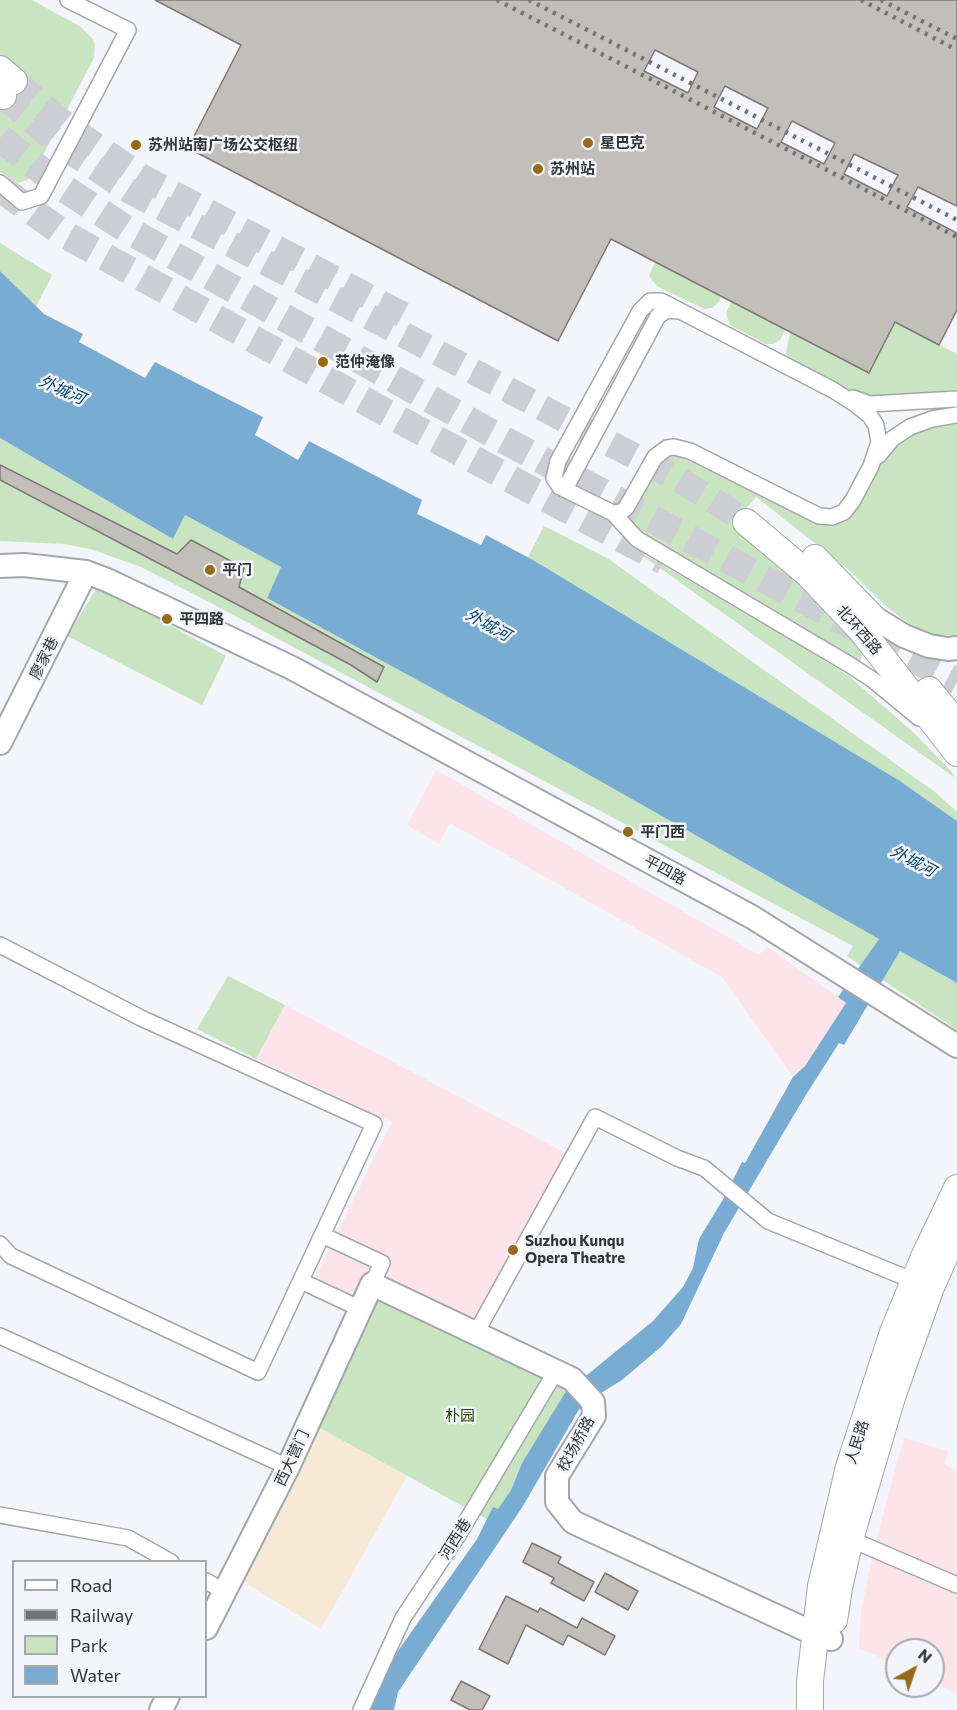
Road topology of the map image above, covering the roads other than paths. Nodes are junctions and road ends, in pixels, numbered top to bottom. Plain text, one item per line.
1 (68, 0) edge
2 (0, 183) edge
3 (833, 390) junction
4 (957, 399) edge
5 (957, 415) edge
6 (871, 466) junction
7 (612, 513) junction
8 (0, 566) edge
9 (86, 572) junction
10 (873, 617) junction
11 (957, 648) edge
12 (955, 740) edge
13 (0, 743) edge
14 (0, 945) edge
15 (957, 1047) edge
16 (957, 1188) edge
17 (957, 1229) edge
18 (322, 1235) junction
19 (0, 1244) edge
20 (301, 1281) junction
21 (914, 1281) junction
22 (372, 1284) junction
23 (361, 1309) junction
24 (476, 1333) junction
25 (0, 1336) edge
26 (564, 1375) junction
27 (288, 1467) junction
28 (0, 1515) edge
29 (850, 1539) junction
30 (167, 1560) edge
31 (207, 1582) edge
32 (957, 1585) edge
33 (225, 1592) junction
34 (207, 1626) edge
35 (823, 1636) junction
36 (361, 1710) edge
37 (810, 1710) edge
38 (826, 1710) edge

1 - 2 street
3 - 4 street
3 - 6 street
3 - 7 street
5 - 6 street
6 - 7 street
7 - 12 street
8 - 9 street, 平四路
9 - 13 street, 廖家巷
9 - 15 street, 平四路
10 - 11 street
10 - 12 main road, 北环西路
10 - 12 main road, 北环西路
14 - 18 street
16 - 21 main road, 人民路
17 - 29 main road, 人民路
18 - 20 street
18 - 22 street
19 - 20 street
20 - 23 street
21 - 24 street
21 - 35 main road, 人民路
22 - 23 street, 西大营门
22 - 24 street, 校场桥路
23 - 27 street, 西大营门
24 - 26 street, 校场桥路
25 - 27 street
26 - 35 street, 校场桥路
26 - 36 street, 河西巷
27 - 33 street, 西大营门
28 - 30 street
29 - 32 street
29 - 35 main road, 人民路
31 - 33 street
33 - 34 street, 西大营门
35 - 37 main road, 人民路
35 - 38 main road, 人民路

